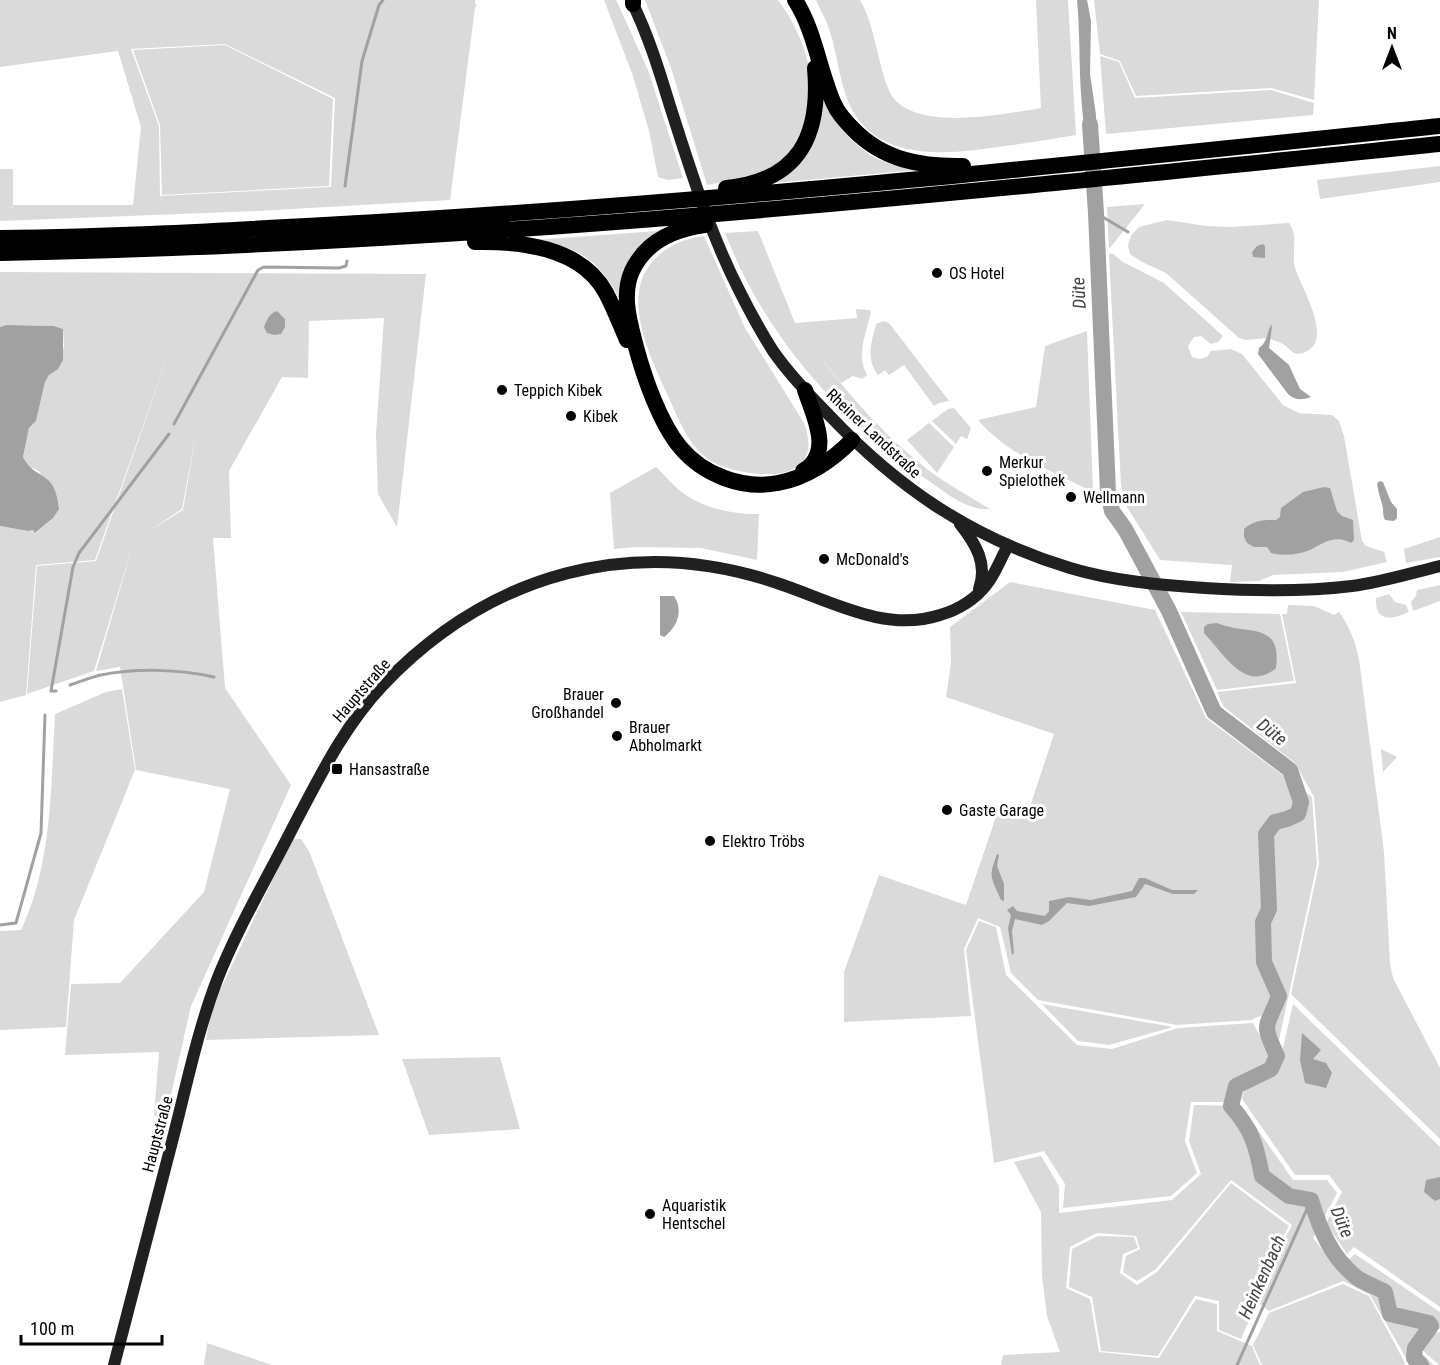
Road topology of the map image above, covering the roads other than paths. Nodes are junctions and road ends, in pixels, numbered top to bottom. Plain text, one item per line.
1 (795, 0) edge
2 (632, 1) edge
3 (813, 43) junction
4 (1440, 126) edge
5 (1440, 144) edge
6 (1105, 170) junction
7 (1007, 171) junction
8 (1079, 173) junction
9 (623, 206) junction
10 (789, 208) junction
11 (0, 238) edge
12 (392, 238) junction
13 (0, 253) edge
14 (641, 366) junction
15 (805, 390) junction
16 (852, 440) junction
17 (778, 483) junction
18 (958, 521) junction
19 (1008, 546) junction
20 (1440, 566) edge
21 (969, 602) junction
22 (114, 1365) edge

1 - 3 highway
2 - 15 street, Rheiner Landstraße
3 - 7 highway
3 - 9 highway
4 - 6 highway
5 - 6 highway
6 - 8 highway
7 - 8 highway
7 - 9 highway
8 - 10 highway
9 - 11 highway
10 - 12 highway
10 - 14 highway
12 - 13 highway
12 - 14 highway
14 - 17 highway
15 - 16 street, Rheiner Landstraße
15 - 17 highway
16 - 17 highway
16 - 18 street, Rheiner Landstraße
18 - 19 street, Rheiner Landstraße
18 - 21 street
19 - 20 street, Rheiner Landstraße
19 - 21 street, Hauptstraße
21 - 22 street, Hauptstraße

